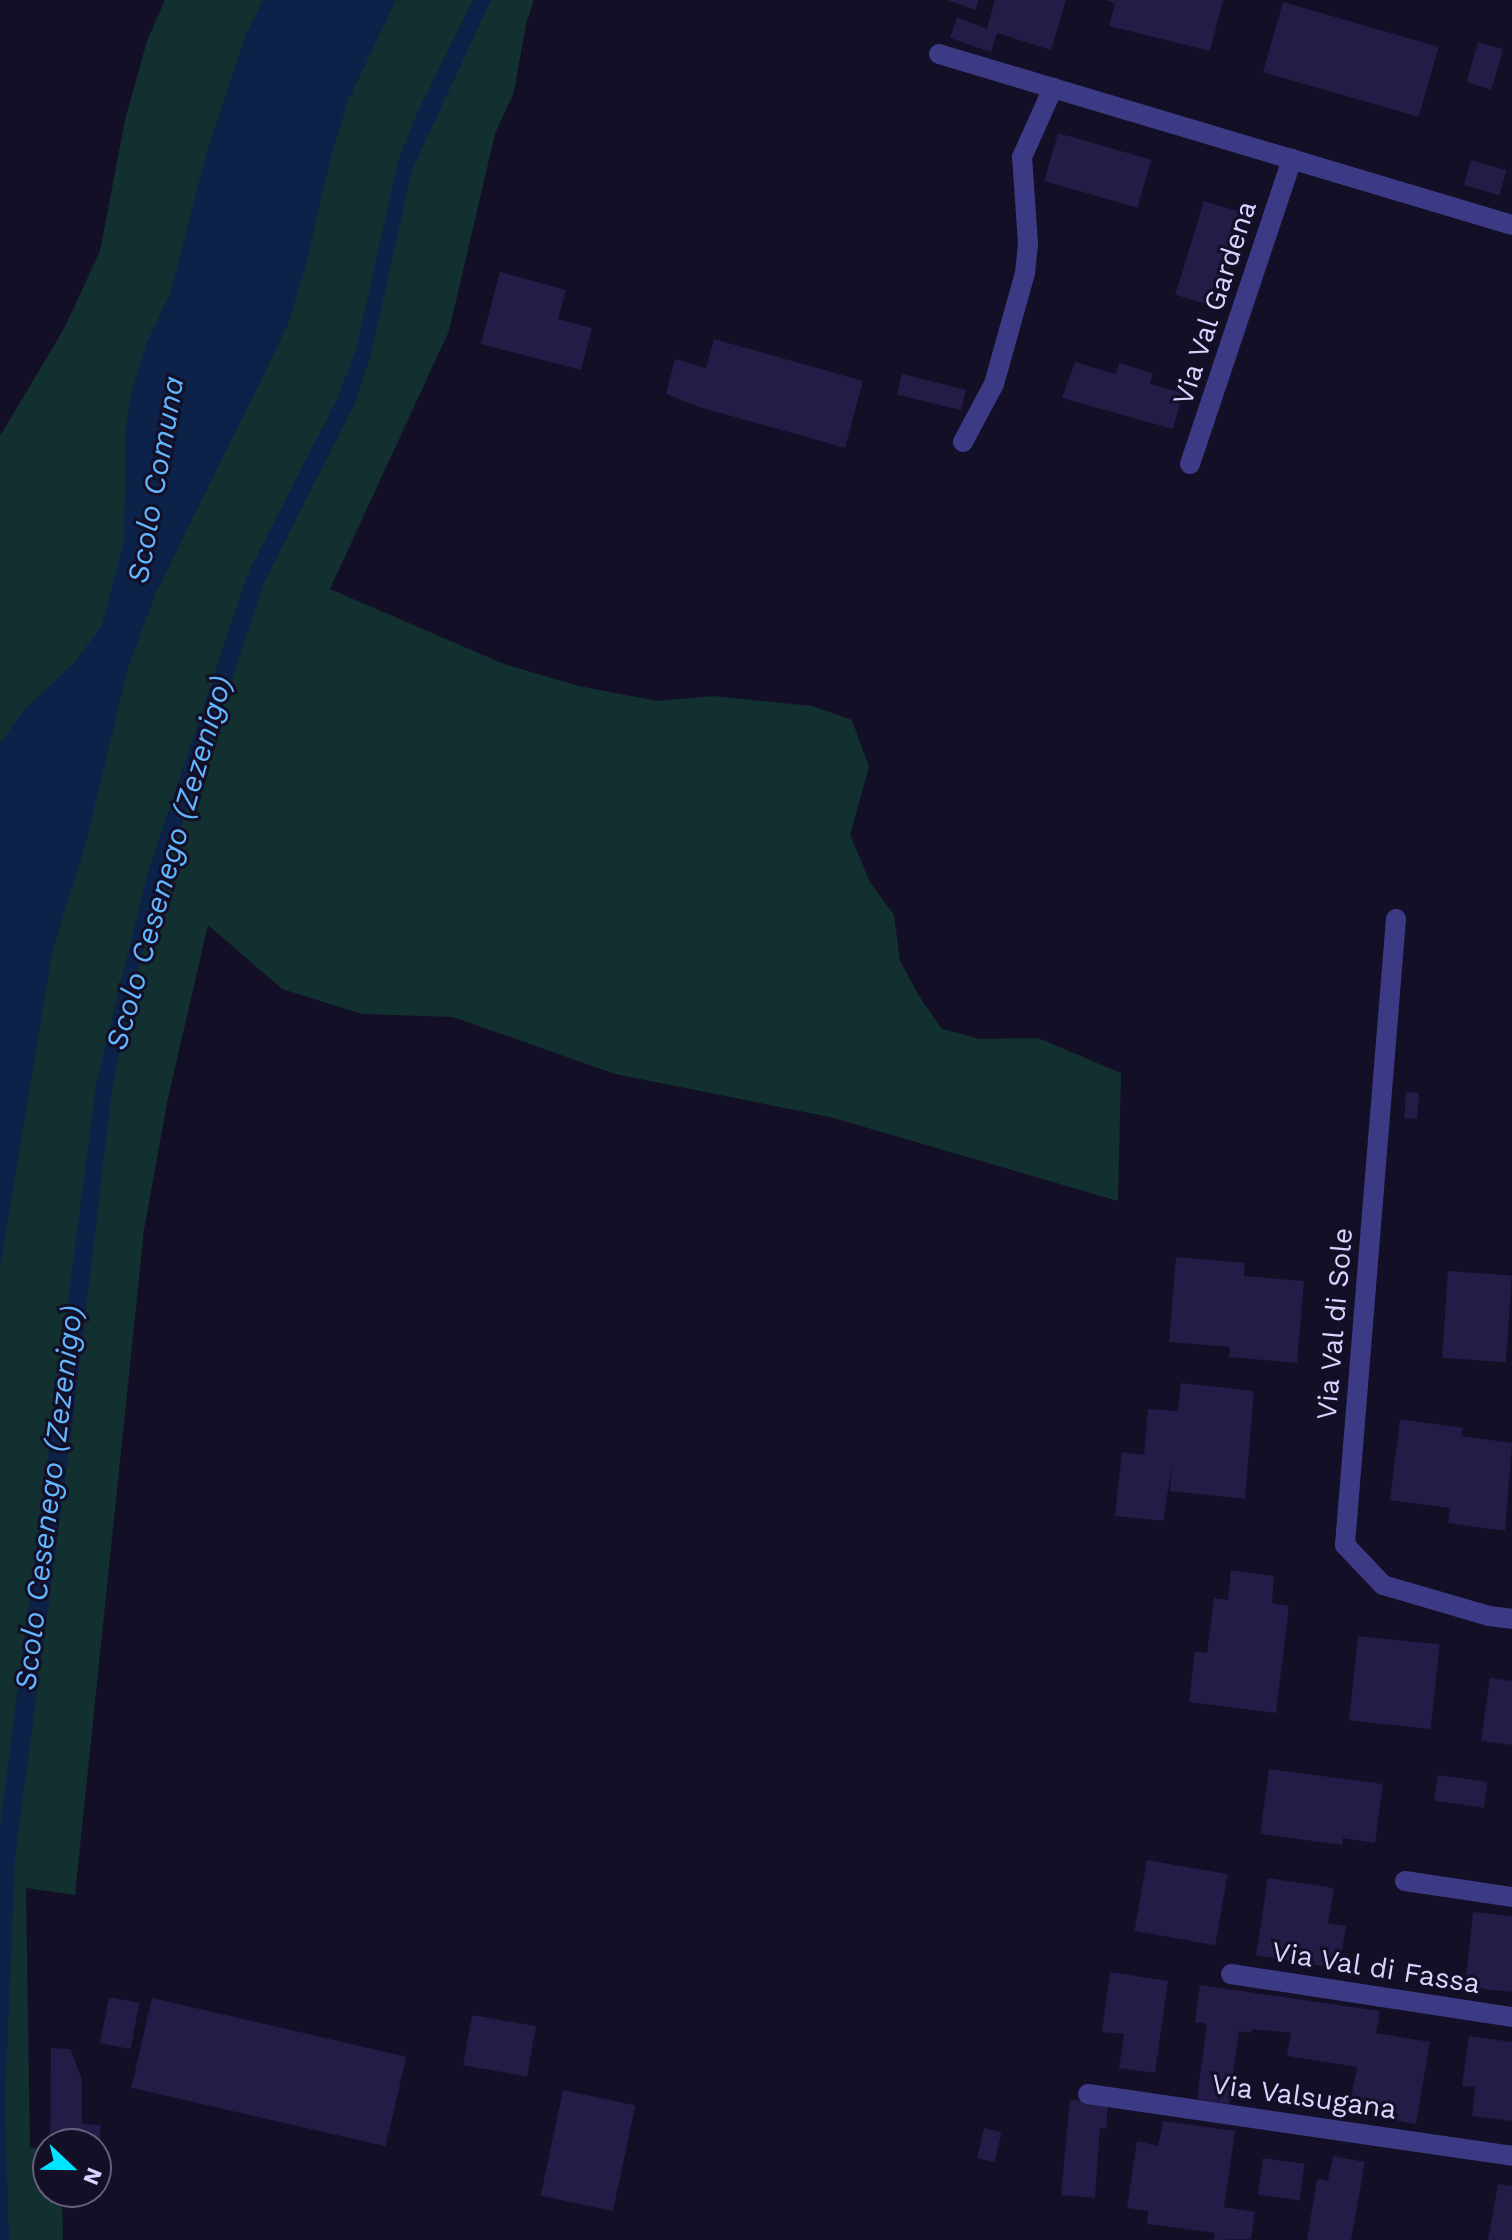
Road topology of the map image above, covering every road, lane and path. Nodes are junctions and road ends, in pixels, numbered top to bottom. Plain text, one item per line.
1 (939, 54) dead end
2 (1053, 88) junction
3 (1292, 159) junction
4 (1512, 225) edge
5 (963, 442) dead end
6 (1190, 464) dead end
7 (1396, 919) dead end
8 (1512, 1619) edge
9 (1405, 1881) dead end
10 (1512, 1897) edge
11 (1231, 1974) dead end
12 (1512, 2017) edge
13 (1088, 2094) dead end
14 (1512, 2156) edge

1 - 2 street
2 - 3 street
2 - 5 street
3 - 4 street
3 - 6 street, Via Val Gardena
7 - 8 street, Via Val di Sole
9 - 10 street
11 - 12 street, Via Val di Fassa
13 - 14 street, Via Valsugana

